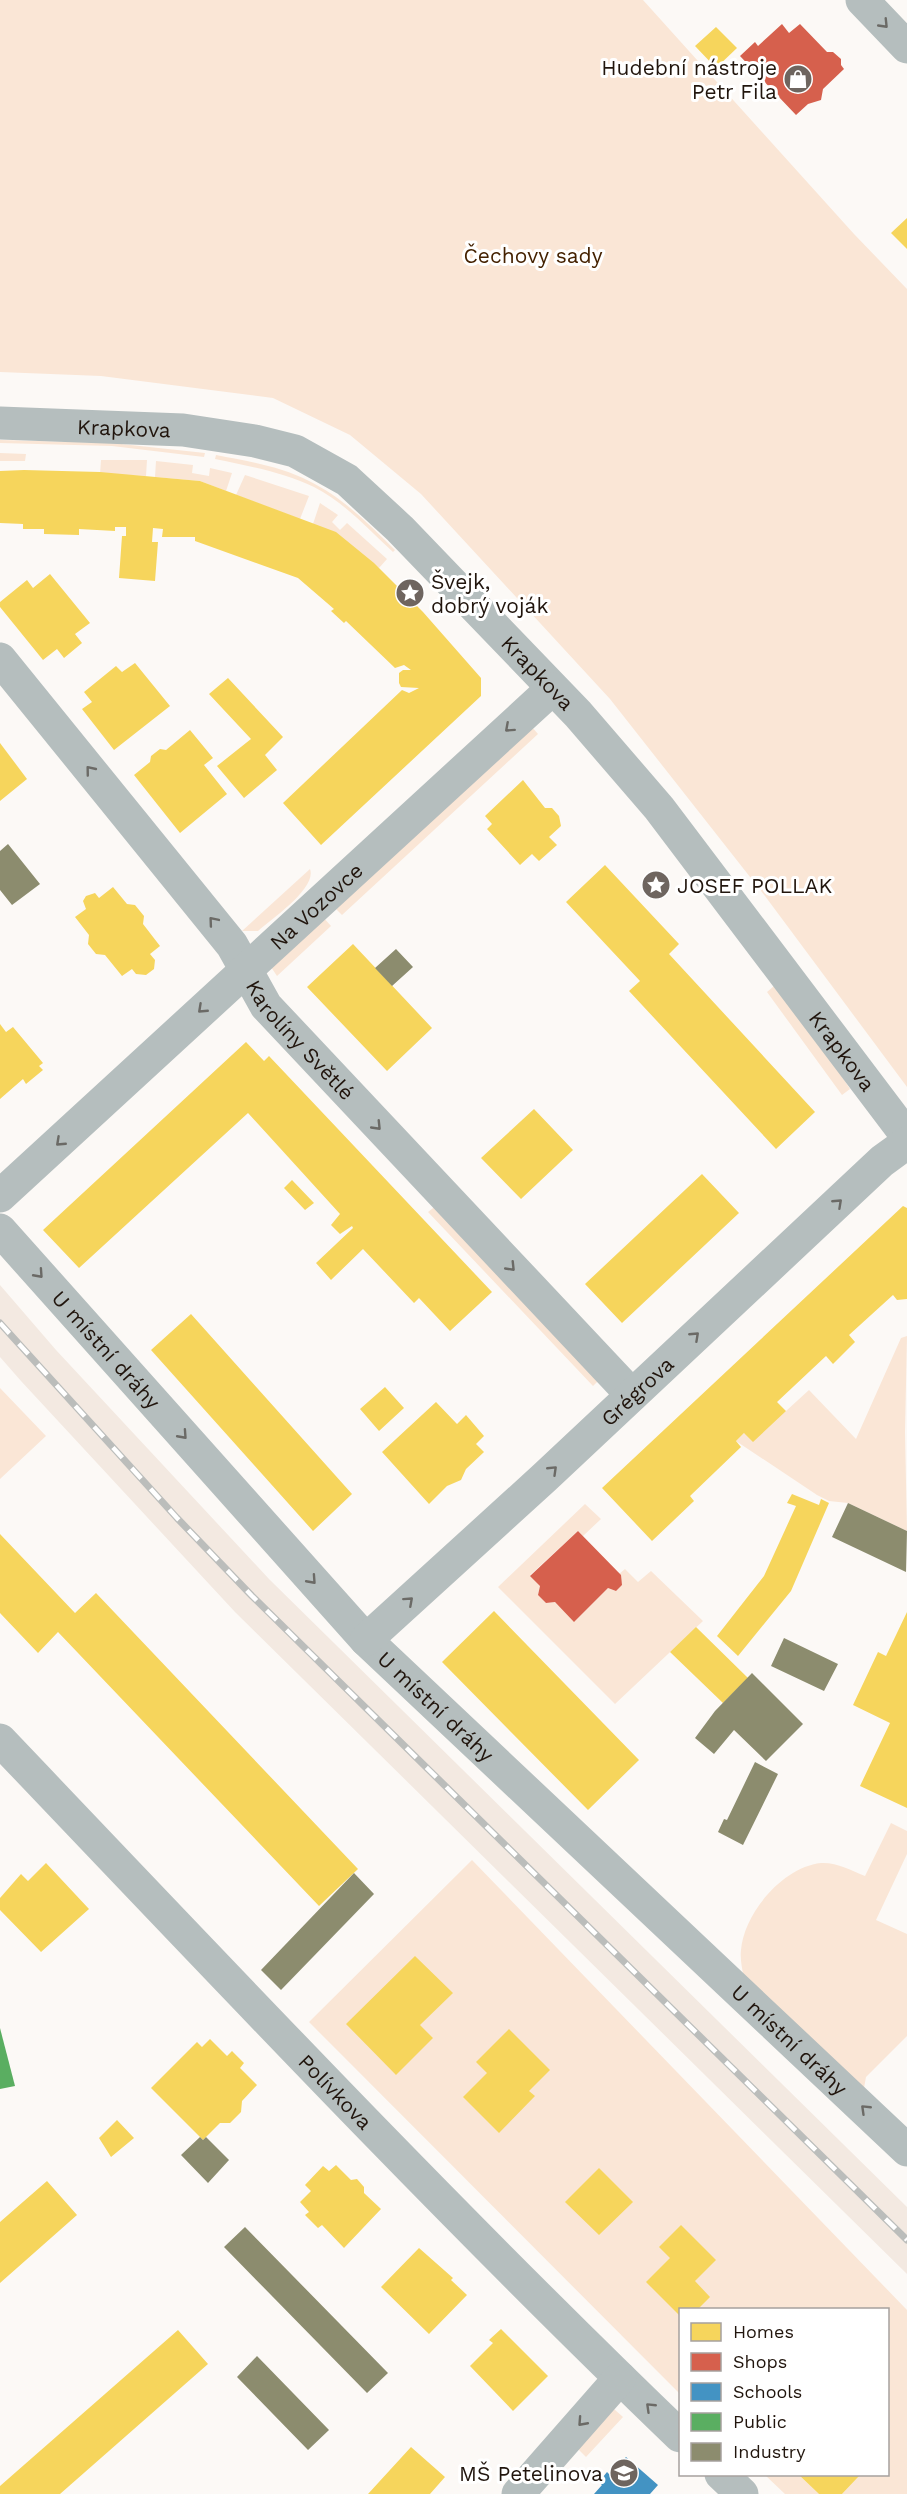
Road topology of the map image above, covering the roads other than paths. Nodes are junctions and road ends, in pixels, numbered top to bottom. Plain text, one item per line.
1 (862, 0) edge
2 (907, 47) edge
3 (0, 423) edge
4 (0, 659) edge
5 (552, 688) junction
6 (246, 969) junction
7 (907, 1136) edge
8 (907, 1143) edge
9 (0, 1196) edge
10 (0, 1230) edge
11 (632, 1395) junction
12 (366, 1640) junction
13 (0, 1740) edge
14 (907, 2150) edge
15 (620, 2378) junction
16 (679, 2434) edge
17 (722, 2476) edge
18 (518, 2494) edge
19 (742, 2494) edge

1 -> 2 street
3 - 5 street, Krapkova
6 -> 4 street, Karolíny Světlé
5 -> 6 street, Na Vozovce
5 - 7 street, Krapkova
6 -> 9 street, Na Vozovce
6 -> 11 street, Karolíny Světlé
11 -> 8 street, Grégrova
10 -> 12 street, U místní dráhy
12 -> 11 street, Grégrova
14 -> 12 street, U místní dráhy
13 - 15 street, Polívkova
16 -> 15 street, Polívkova
15 -> 18 street
17 - 19 street

